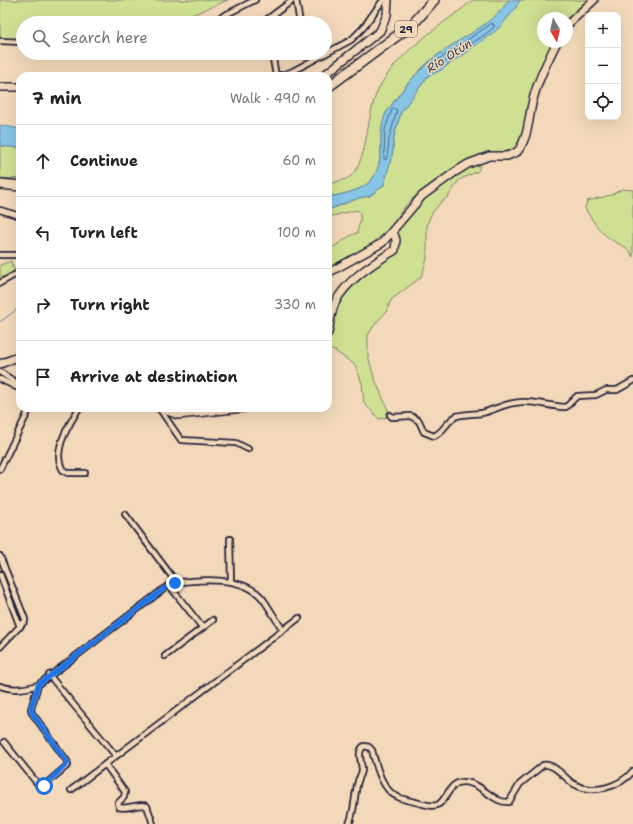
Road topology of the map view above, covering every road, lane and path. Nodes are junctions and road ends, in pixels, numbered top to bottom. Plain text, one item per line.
1 (255, 0) edge
2 (295, 0) edge
3 (383, 0) edge
4 (388, 0) edge
5 (434, 0) edge
6 (594, 0) edge
7 (224, 16) edge
8 (273, 16) edge
9 (298, 16) edge
10 (573, 20) edge
11 (0, 41) edge
12 (16, 42) edge
13 (554, 48) edge
14 (332, 50) edge
15 (274, 60) edge
16 (314, 60) edge
17 (276, 72) edge
18 (291, 72) edge
19 (327, 72) edge
20 (332, 84) edge
21 (0, 87) edge
22 (16, 87) edge
23 (0, 184) edge
24 (16, 186) edge
25 (0, 210) edge
26 (16, 215) edge
27 (393, 231) junction
28 (0, 255) edge
29 (16, 255) edge
30 (332, 270) edge
31 (16, 274) edge
32 (0, 283) edge
33 (332, 316) edge
34 (16, 358) edge
35 (0, 364) edge
36 (0, 372) edge
37 (0, 379) edge
38 (633, 381) edge
39 (16, 382) edge
40 (16, 387) edge
41 (28, 412) edge
42 (77, 412) edge
43 (162, 412) edge
44 (170, 412) edge
45 (205, 412) edge
46 (390, 415) dead end
47 (248, 449) dead end
48 (0, 469) edge
49 (85, 473) dead end
50 (125, 514) dead end
51 (230, 539) dead end
52 (0, 556) edge
53 (1, 566) edge
54 (0, 574) edge
55 (231, 581) junction
56 (175, 583) junction
57 (169, 585) junction
58 (300, 618) dead end
59 (213, 620) dead end
60 (20, 626) junction
61 (202, 627) junction
62 (283, 630) junction
63 (0, 647) edge
64 (165, 656) dead end
65 (50, 675) junction
66 (38, 685) junction
67 (0, 686) edge
68 (4, 742) dead end
69 (116, 756) junction
70 (105, 764) junction
71 (633, 771) edge
72 (71, 790) dead end
73 (153, 824) edge
74 (349, 824) edge

1 - 7 street
2 - 8 street
2 - 9 street
3 - 14 street
4 - 19 main road
5 - 20 highway, 29
6 - 10 main road
11 - 12 street
13 - 27 main road
15 - 17 street
16 - 18 street
21 - 22 main road
23 - 24 highway
25 - 26 street
27 - 30 main road
27 - 33 main road
28 - 29 street
31 - 32 street
34 - 35 main road
36 - 39 street
37 - 40 street
38 - 46 street
41 - 48 street
42 - 49 street
43 - 47 street
44 - 45 main road
50 - 56 street
51 - 55 street
52 - 53 street
53 - 60 street
54 - 60 street
55 - 56 street
55 - 62 street
56 - 57 street
57 - 61 street
57 - 65 street
58 - 62 street
59 - 61 street
60 - 63 street
61 - 64 street
62 - 69 street
65 - 66 street
65 - 69 street
66 - 67 street
66 - 68 street
69 - 70 street
70 - 72 street
70 - 73 street
71 - 74 street

